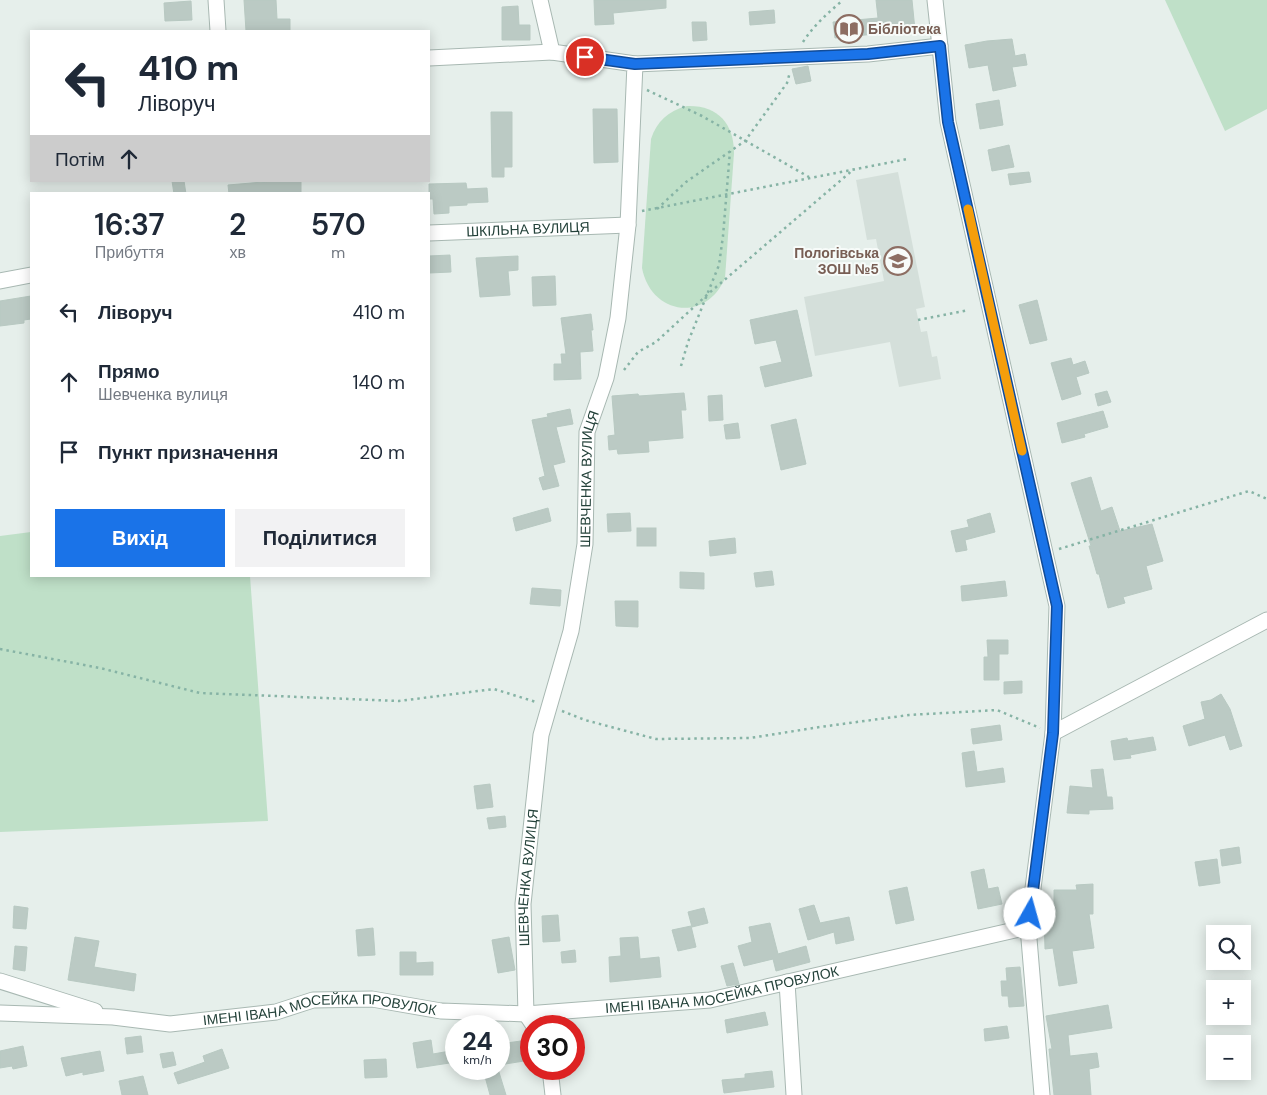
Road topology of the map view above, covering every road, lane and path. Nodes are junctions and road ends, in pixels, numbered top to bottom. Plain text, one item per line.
1 (216, 0) edge
2 (540, 0) edge
3 (844, 0) edge
4 (935, 0) edge
5 (218, 30) edge
6 (940, 46) junction
7 (552, 52) junction
8 (794, 57) junction
9 (430, 58) edge
10 (635, 64) junction
11 (634, 82) junction
12 (745, 141) junction
13 (730, 151) junction
14 (907, 159) dead end
15 (854, 170) junction
16 (811, 178) junction
17 (727, 195) junction
18 (657, 209) junction
19 (628, 220) junction
20 (430, 233) edge
21 (30, 275) edge
22 (2, 279) edge
23 (708, 294) junction
24 (969, 310) dead end
25 (918, 320) dead end
26 (681, 366) dead end
27 (621, 376) dead end
28 (1267, 499) edge
29 (1046, 554) junction
30 (1267, 620) edge
31 (0, 649) edge
32 (550, 706) junction
33 (1053, 733) junction
34 (1028, 927) junction
35 (0, 981) edge
36 (787, 982) junction
37 (0, 1013) edge
38 (530, 1015) edge
39 (575, 1015) edge
40 (113, 1017) junction
41 (520, 1019) edge
42 (551, 1080) edge
43 (553, 1095) edge
44 (794, 1095) edge
45 (1042, 1095) edge

1 - 5 street
2 - 7 street
3 - 8 path
4 - 6 street
6 - 8 street
6 - 29 street
7 - 9 street
7 - 10 street
8 - 10 street
8 - 12 path
10 - 11 street, ШЕВЧЕНКА ВУЛИЦЯ
11 - 12 path
11 - 19 street, ШЕВЧЕНКА ВУЛИЦЯ
12 - 13 path
12 - 16 path
13 - 17 path
13 - 18 path
14 - 15 path
15 - 16 path
15 - 23 path
16 - 17 path
17 - 18 path
17 - 23 path
18 - 19 path
19 - 20 street, ШКІЛЬНА ВУЛИЦЯ
19 - 32 street, ШЕВЧЕНКА ВУЛИЦЯ
21 - 22 street
23 - 26 path
23 - 27 path
24 - 25 path
28 - 29 path
29 - 33 street
30 - 33 street
31 - 32 path
32 - 33 path
32 - 38 street, ШЕВЧЕНКА ВУЛИЦЯ
33 - 34 street
34 - 36 street, ІМЕНІ ІВАНА МОСЕЙКА ПРОВУЛОК
34 - 45 street
35 - 40 street, ІМЕНІ ІВАНА МОСЕЙКА ПРОВУЛОК
36 - 39 street, ІМЕНІ ІВАНА МОСЕЙКА ПРОВУЛОК
36 - 44 street
37 - 40 street, ІМЕНІ ІВАНА МОСЕЙКА ПРОВУЛОК
40 - 41 street, ІМЕНІ ІВАНА МОСЕЙКА ПРОВУЛОК
42 - 43 street

